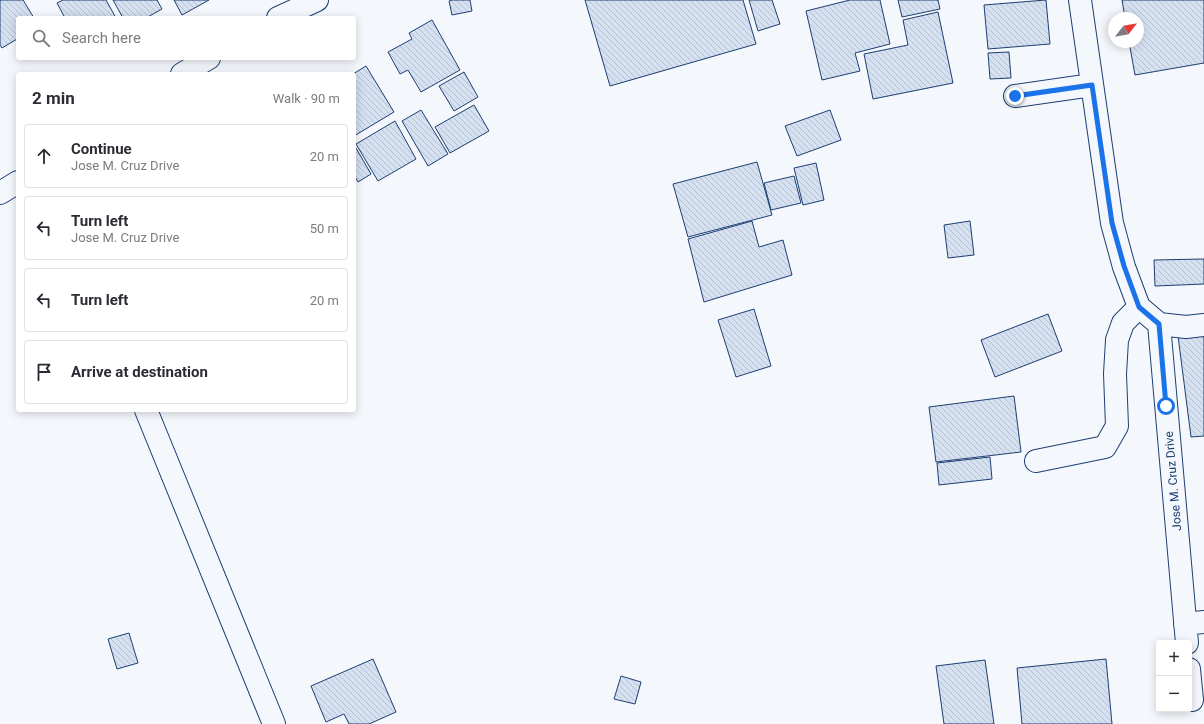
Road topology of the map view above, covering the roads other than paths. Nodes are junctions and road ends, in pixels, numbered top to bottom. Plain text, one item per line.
1 (316, 0) edge
2 (1080, 0) edge
3 (282, 16) edge
4 (206, 60) edge
5 (185, 72) edge
6 (1092, 85) junction
7 (1015, 96) dead end
8 (16, 183) edge
9 (0, 193) edge
10 (1139, 307) junction
11 (1159, 324) junction
12 (1204, 326) edge
13 (147, 412) edge
14 (1036, 461) dead end
15 (1192, 630) edge
16 (274, 724) edge

1 - 3 main road
2 - 6 main road
4 - 5 main road
6 - 7 main road
6 - 10 main road
8 - 9 main road
10 - 11 main road
10 - 14 main road
11 - 12 main road
11 - 15 main road, Jose M. Cruz Drive
13 - 16 main road

